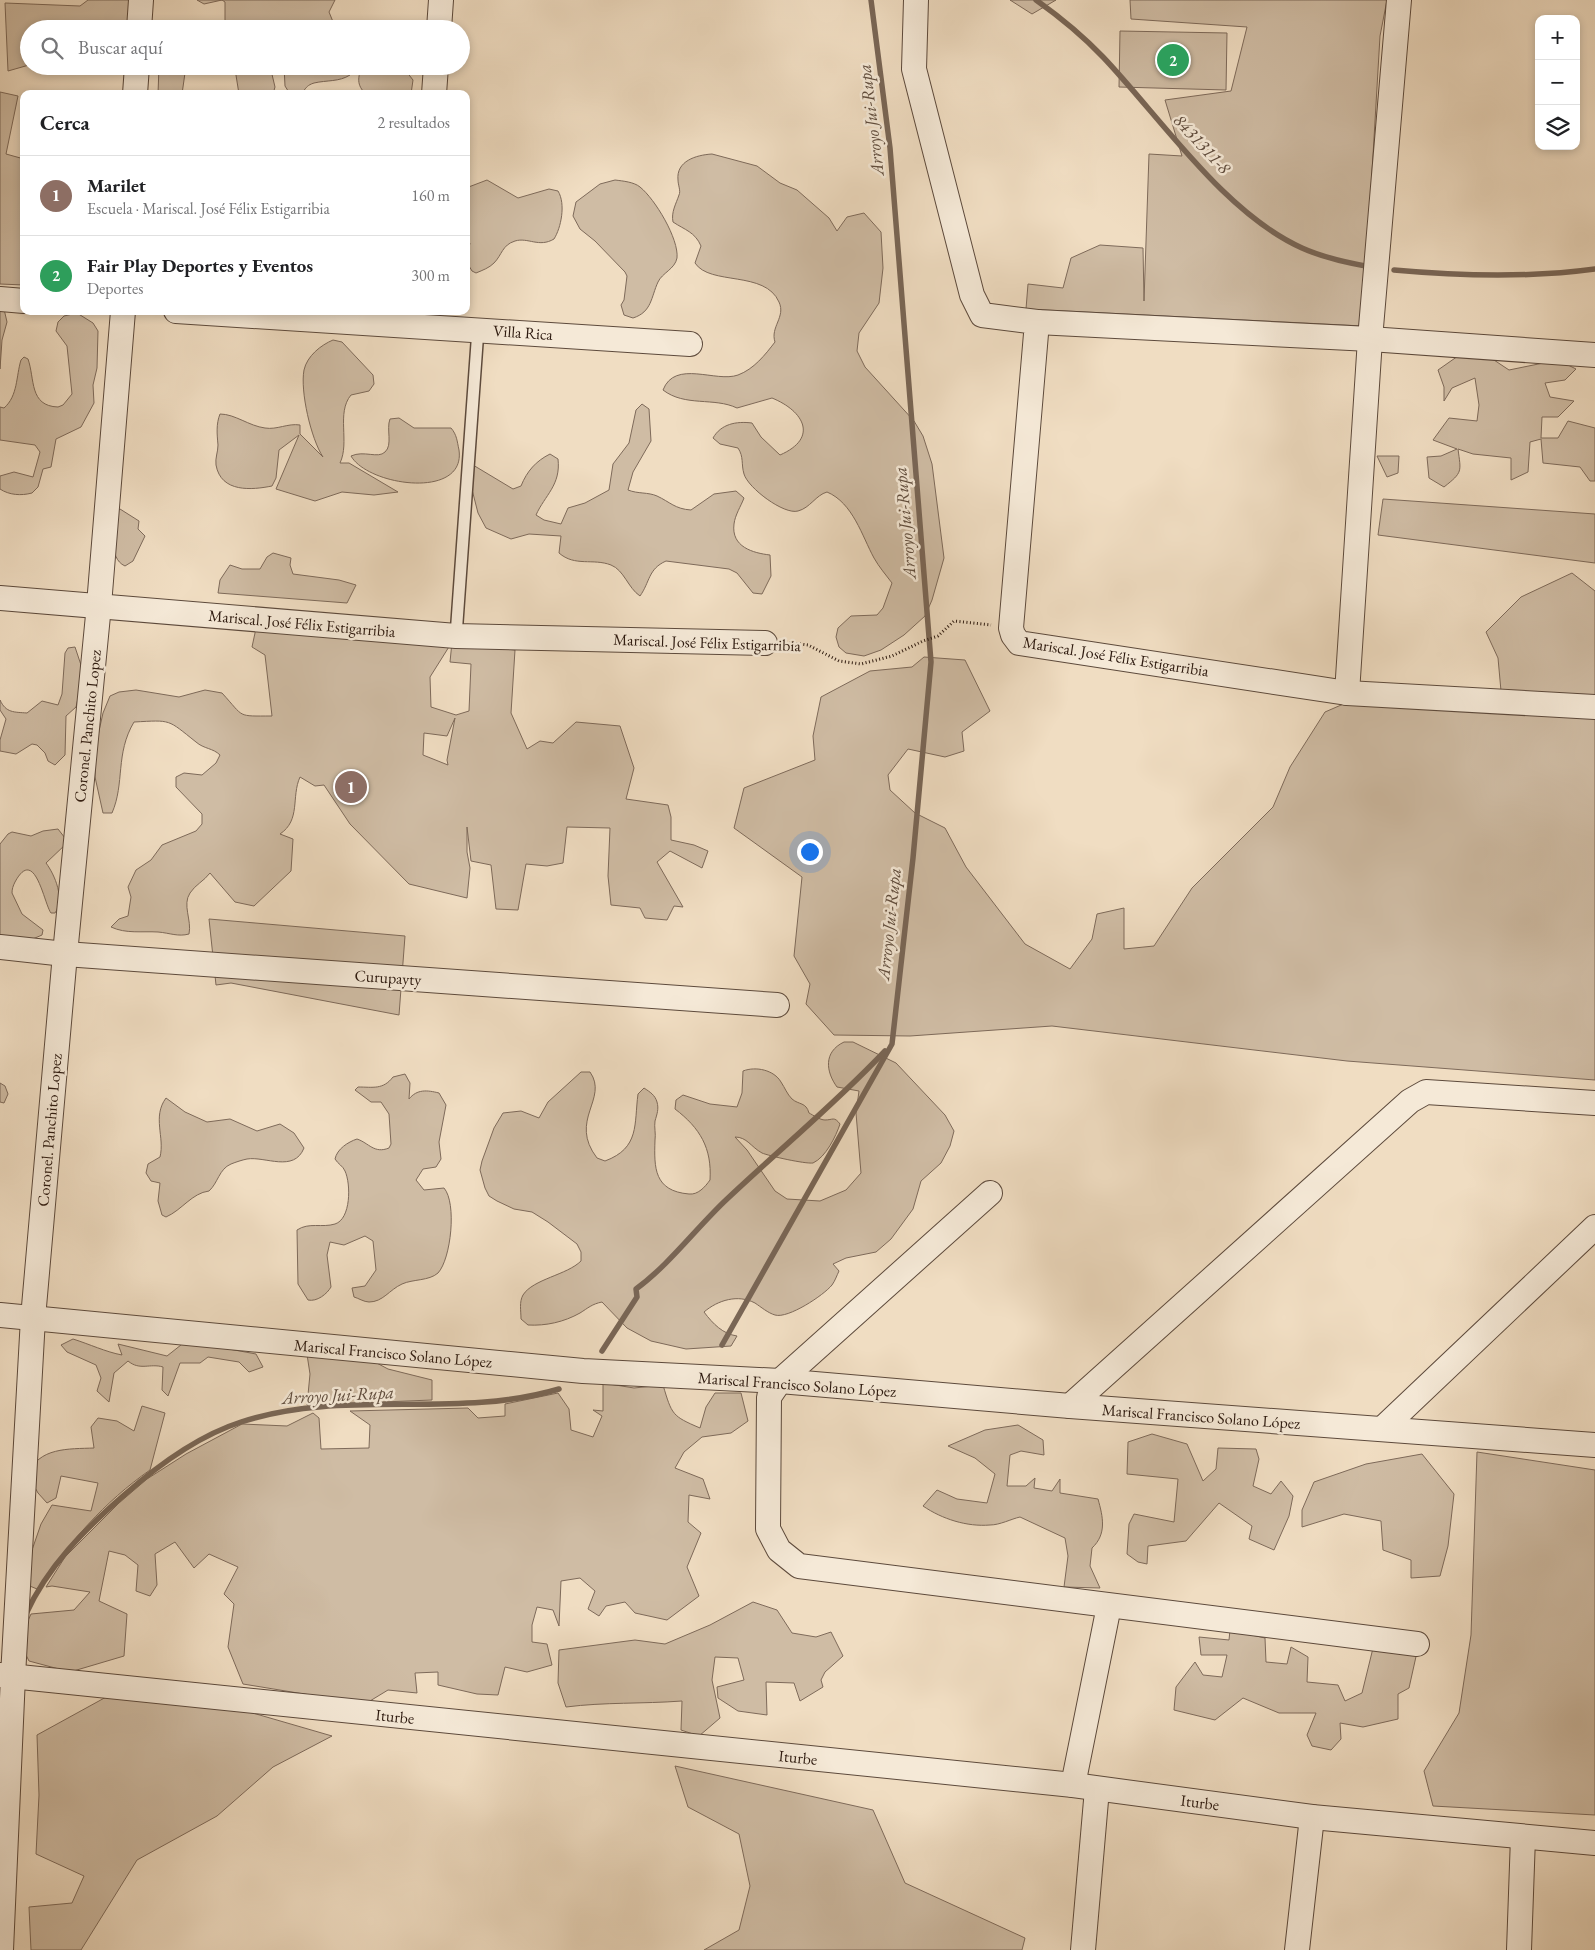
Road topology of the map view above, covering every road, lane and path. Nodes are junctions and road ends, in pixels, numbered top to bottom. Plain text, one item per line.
1 (141, 0) edge
2 (441, 0) edge
3 (916, 0) edge
4 (1399, 0) edge
5 (140, 20) edge
6 (440, 20) edge
7 (137, 75) edge
8 (435, 75) edge
9 (136, 90) edge
10 (434, 90) edge
11 (0, 299) edge
12 (20, 301) edge
13 (123, 315) edge
14 (296, 315) edge
15 (417, 319) edge
16 (1037, 322) junction
17 (478, 329) junction
18 (1370, 339) junction
19 (690, 344) dead end
20 (1595, 355) edge
21 (0, 598) edge
22 (99, 605) junction
23 (1011, 628) junction
24 (456, 636) junction
25 (765, 643) joint
26 (1347, 693) junction
27 (1595, 707) edge
28 (0, 947) edge
29 (65, 954) junction
30 (777, 1005) dead end
31 (1595, 1103) edge
32 (990, 1193) dead end
33 (1595, 1227) edge
34 (0, 1315) edge
35 (33, 1318) junction
36 (780, 1381) junction
37 (1070, 1406) junction
38 (1382, 1429) junction
39 (1595, 1445) edge
40 (1110, 1606) junction
41 (1417, 1644) dead end
42 (6, 1676) edge
43 (1073, 1785) junction
44 (1097, 1789) junction
45 (1312, 1817) junction
46 (1523, 1838) junction
47 (1595, 1843) edge
48 (1, 1950) edge
49 (1083, 1950) edge
50 (1297, 1950) edge
51 (1519, 1950) edge

1 - 5 street
2 - 6 street
3 - 16 street
4 - 18 street
7 - 9 street
8 - 10 street
11 - 12 street
13 - 22 street, Coronel. Panchito Lopez
14 - 15 street, Villa Rica
15 - 17 street, Villa Rica
16 - 18 street
16 - 23 street
17 - 19 street, Villa Rica
17 - 24 lane
18 - 20 street
18 - 26 street
21 - 22 street, Mariscal. José Félix Estigarribia
22 - 24 street, Mariscal. José Félix Estigarribia
22 - 29 street, Coronel. Panchito Lopez
23 - 25 path, Mariscal. José Félix Estigarribia
23 - 26 street, Mariscal. José Félix Estigarribia
24 - 25 street, Mariscal. José Félix Estigarribia
26 - 27 street, Mariscal. José Félix Estigarribia
28 - 29 street, Curupayty
29 - 30 street, Curupayty
29 - 35 street, Coronel. Panchito Lopez
31 - 37 street
32 - 36 street
33 - 38 street
34 - 35 street, Mariscal Francisco Solano López
35 - 36 street, Mariscal Francisco Solano López
35 - 42 street, Coronel. Panchito Lopez
36 - 37 street, Mariscal Francisco Solano López
36 - 40 street
37 - 38 street, Mariscal Francisco Solano López
38 - 39 street, Mariscal Francisco Solano López
40 - 41 street
40 - 43 street
42 - 43 street, Iturbe
42 - 48 street, Coronel. Panchito Lopez
43 - 44 street, Iturbe
44 - 45 street, Iturbe
44 - 49 street
45 - 46 street, Iturbe
45 - 50 street
46 - 47 street, Iturbe
46 - 51 street

